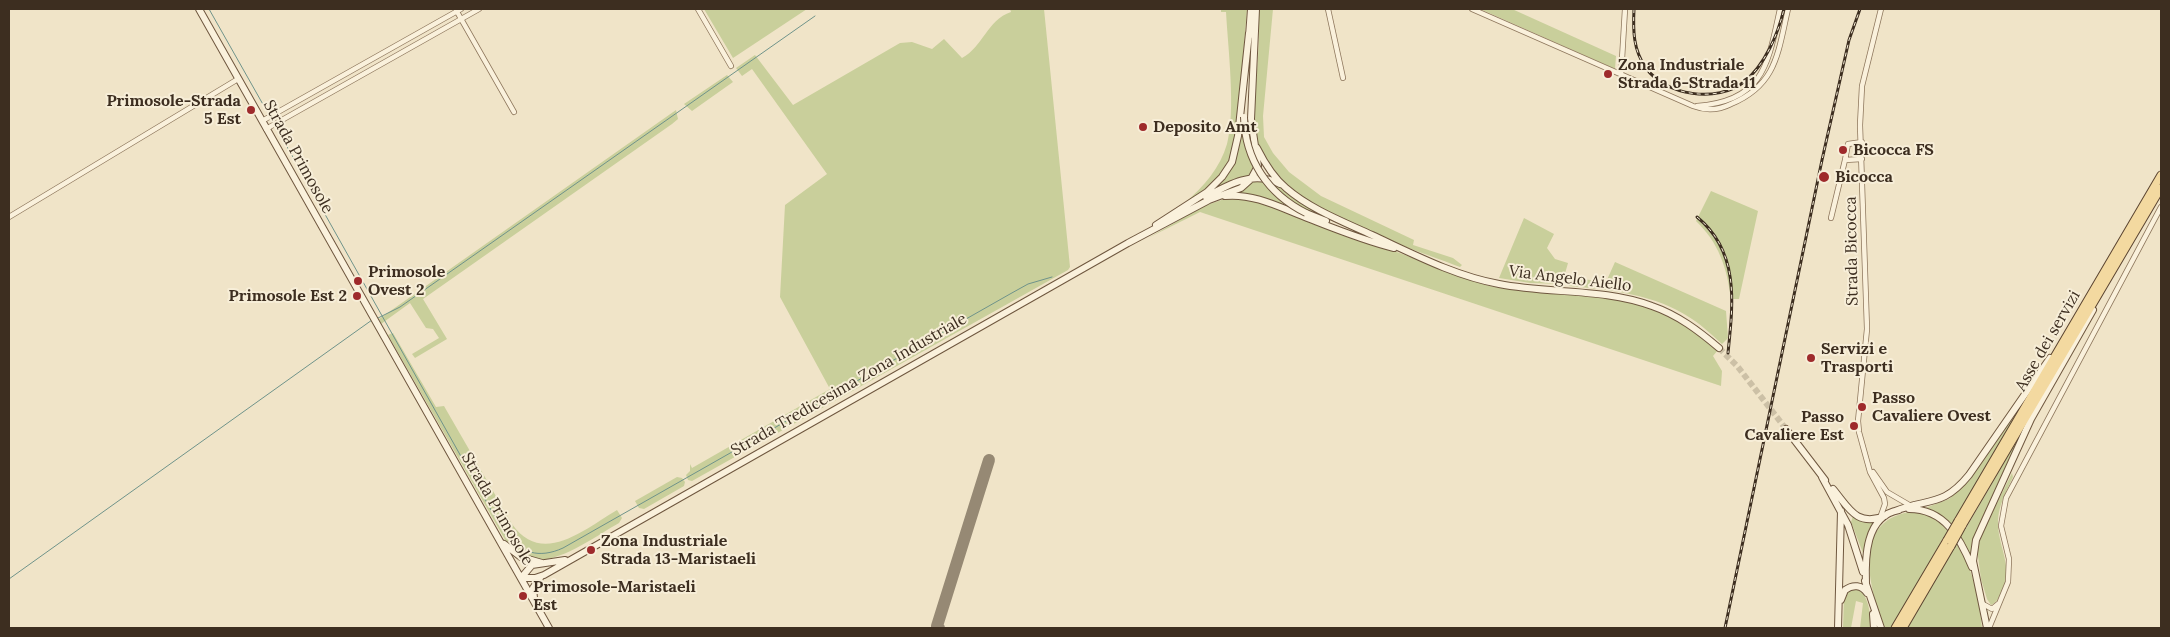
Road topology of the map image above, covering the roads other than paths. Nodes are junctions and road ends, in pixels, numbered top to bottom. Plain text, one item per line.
1 (199, 9) edge
2 (479, 9) edge
3 (698, 9) edge
4 (1250, 9) edge
5 (1256, 9) edge
6 (1328, 9) edge
7 (1472, 9) edge
8 (1625, 9) edge
9 (1780, 9) edge
10 (1788, 9) edge
11 (1881, 9) edge
12 (458, 10) edge
13 (461, 19) junction
14 (1775, 31) junction
15 (1782, 32) junction
16 (1249, 33) junction
17 (370, 60) junction
18 (730, 66) dead end
19 (375, 67) junction
20 (1621, 76) junction
21 (238, 78) junction
22 (1343, 78) dead end
23 (1693, 106) junction
24 (514, 112) dead end
25 (276, 113) junction
26 (262, 121) junction
27 (280, 121) junction
28 (266, 129) junction
29 (1253, 140) junction
30 (1862, 142) junction
31 (1862, 159) junction
32 (1845, 160) junction
33 (2161, 175) edge
34 (1251, 179) junction
35 (1286, 188) junction
36 (2161, 188) edge
37 (1218, 197) junction
38 (2161, 207) edge
39 (9, 217) edge
40 (1831, 218) dead end
41 (1164, 219) junction
42 (1144, 234) junction
43 (1392, 248) junction
44 (1409, 253) junction
45 (2105, 284) junction
46 (2074, 325) junction
47 (1719, 348) tunnel mouth
48 (1786, 429) tunnel mouth
49 (1868, 464) junction
50 (1822, 477) junction
51 (1911, 506) junction
52 (1842, 510) junction
53 (1922, 510) junction
54 (1895, 511) junction
55 (1886, 516) junction
56 (1879, 518) junction
57 (1960, 524) junction
58 (491, 525) junction
59 (1875, 528) junction
60 (1949, 543) junction
61 (567, 560) junction
62 (542, 563) junction
63 (544, 575) junction
64 (521, 578) junction
65 (1976, 580) junction
66 (1866, 584) junction
67 (2005, 594) junction
68 (1869, 596) junction
69 (535, 604) junction
70 (1983, 604) junction
71 (1872, 606) junction
72 (1839, 609) junction
73 (549, 628) edge
74 (1838, 628) edge
75 (1874, 628) edge
76 (1881, 628) edge
77 (1895, 628) edge
78 (1903, 628) edge
79 (1988, 628) edge

1 - 21 main road, Strada Primosole
2 - 13 street
3 - 18 street
4 - 16 main road
5 - 29 main road
6 - 22 street
7 - 20 street
8 - 20 street
9 - 14 street
10 - 15 street
11 - 30 street, Strada Bicocca
12 - 13 street
12 - 17 street
13 - 19 street
13 - 24 street
14 - 15 street
14 - 23 street
15 - 23 street
16 - 41 main road
16 - 43 main road, bridge
17 - 19 street
17 - 25 street
19 - 27 street
20 - 23 street
21 - 26 main road, Strada Primosole
21 - 39 street
25 - 26 street
25 - 27 street
26 - 28 main road, Strada Primosole
27 - 28 street
28 - 58 main road, Strada Primosole
29 - 34 main road
29 - 35 main road
30 - 31 street, Strada Bicocca
30 - 32 street
31 - 32 street
31 - 49 street, Strada Bicocca
32 - 40 street
33 - 46 main road, Asse dei servizi
34 - 35 main road
34 - 37 main road
34 - 41 main road
35 - 44 main road
36 - 45 main road, Asse dei servizi
37 - 42 main road
37 - 43 main road
38 - 67 street
41 - 42 main road
42 - 61 main road, Strada Tredicesima Zona Industriale
43 - 44 main road
44 - 47 main road, Via Angelo Aiello
45 - 57 main road, Asse dei servizi
45 - 65 main road
46 - 51 main road
46 - 57 main road, Asse dei servizi
48 - 50 main road
49 - 51 street
49 - 56 street
50 - 52 main road
50 - 56 main road
51 - 53 street
51 - 54 main road
52 - 66 main road
52 - 72 main road
53 - 54 main road
53 - 65 main road
54 - 55 main road
55 - 56 main road
55 - 59 main road
56 - 59 street
57 - 60 main road, bridge
58 - 62 main road
58 - 64 main road, Strada Primosole
59 - 66 main road
60 - 77 main road
60 - 78 main road
61 - 62 main road
61 - 63 main road, Strada Tredicesima Zona Industriale
62 - 64 main road
63 - 64 main road
63 - 69 main road
64 - 69 main road, Strada Primosole
65 - 70 main road
66 - 68 main road
67 - 70 street
67 - 79 street
68 - 71 main road
68 - 72 main road
69 - 73 main road, Strada Primosole
70 - 79 main road
71 - 75 main road
71 - 76 main road
72 - 74 main road

